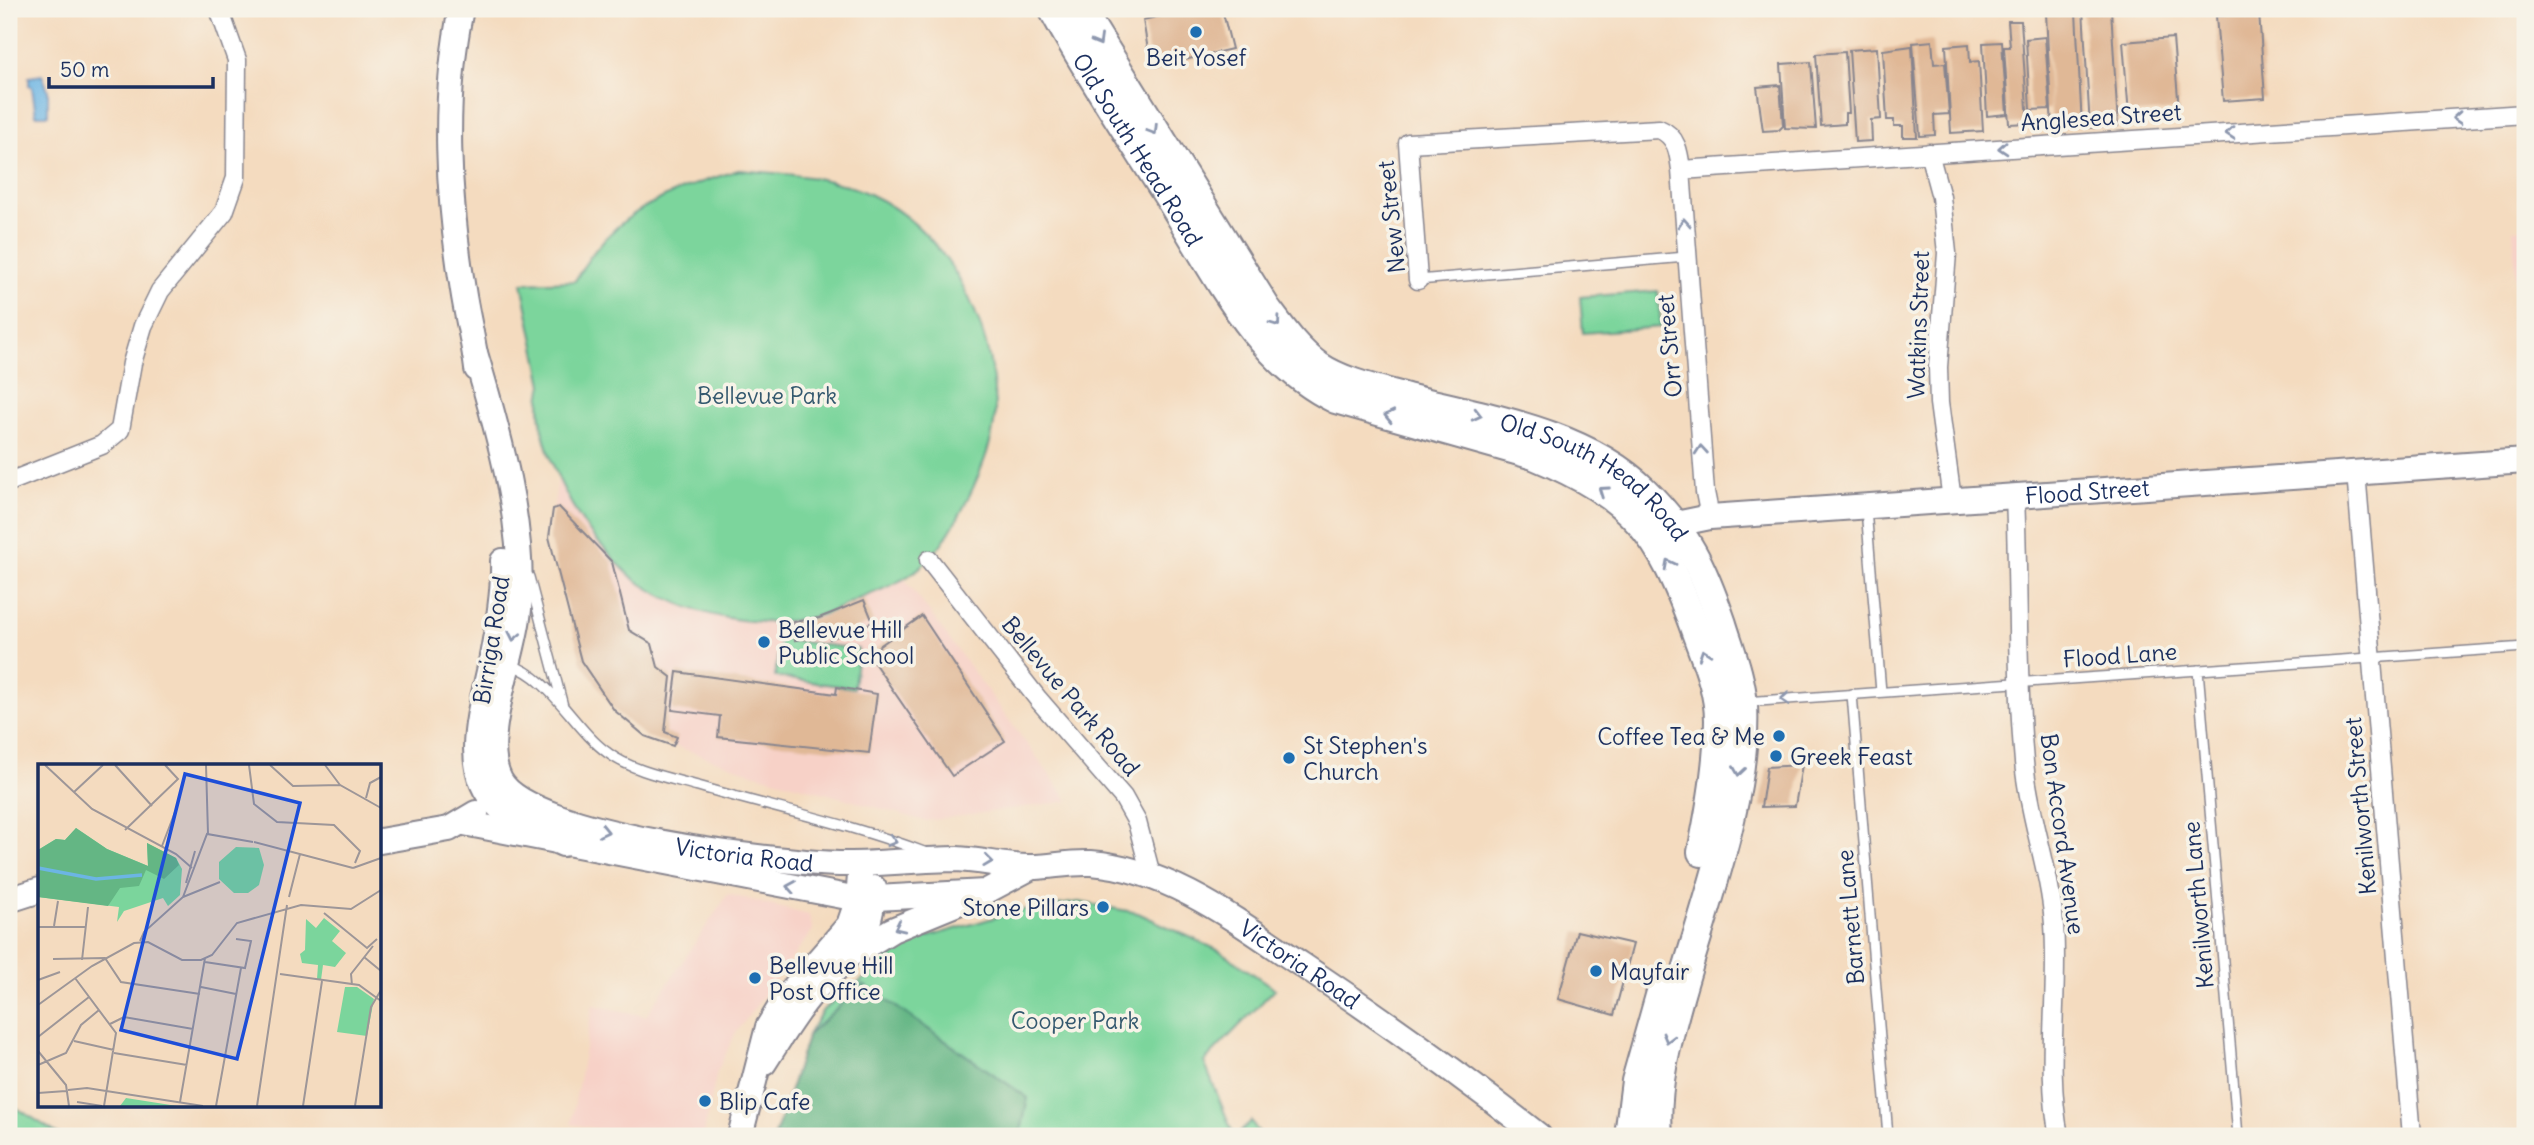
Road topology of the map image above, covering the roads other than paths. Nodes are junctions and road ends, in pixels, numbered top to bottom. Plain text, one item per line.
1 (219, 9) edge
2 (461, 9) edge
3 (1053, 9) edge
4 (1080, 9) edge
5 (2525, 114) edge
6 (1929, 153) junction
7 (1681, 170) junction
8 (1686, 257) junction
9 (1418, 280) joint
10 (475, 353) junction
11 (2525, 461) edge
12 (2356, 472) junction
13 (9, 482) edge
14 (2015, 496) junction
15 (1952, 500) junction
16 (1866, 506) junction
17 (1710, 517) junction
18 (513, 519) junction
19 (1665, 530) junction
20 (929, 560) dead end
21 (2525, 647) edge
22 (2372, 657) junction
23 (500, 663) junction
24 (2198, 670) junction
25 (2020, 681) junction
26 (1881, 692) junction
27 (1852, 694) junction
28 (1730, 704) junction
29 (564, 711) junction
30 (502, 793) junction
31 (464, 823) junction
32 (382, 841) edge
33 (563, 844) junction
34 (943, 859) junction
35 (868, 863) junction
36 (1032, 867) junction
37 (1151, 875) junction
38 (38, 891) edge
39 (985, 892) junction
40 (9, 900) edge
41 (865, 900) junction
42 (855, 953) junction
43 (759, 1072) junction
44 (740, 1136) edge
45 (1539, 1136) edge
46 (1629, 1136) edge
47 (1658, 1136) edge
48 (1888, 1136) edge
49 (2059, 1136) edge
50 (2238, 1136) edge
51 (2412, 1136) edge

1 - 13 street
2 - 10 street, Birriga Road
19 -> 3 main road, Old South Head Road
4 -> 19 main road, Old South Head Road
5 -> 6 street, Anglesea Street
6 - 7 street, Anglesea Street
6 - 15 street, Watkins Street
8 -> 7 street, Orr Street
7 - 9 street, New Street
8 - 9 lane, New Street
17 -> 8 street, Orr Street
10 - 18 street, Birriga Road
10 - 23 street, Birriga Road
11 - 12 street, Flood Street
12 - 14 street, Flood Street
12 - 22 street, Kenilworth Street
14 - 15 street, Flood Street
14 - 25 street, Bon Accord Avenue
15 - 16 street, Flood Street
16 - 17 street, Flood Street
16 - 26 lane
17 - 19 street, Flood Street
18 -> 23 street, Birriga Road
18 - 29 lane
19 - 28 main road, Old South Head Road
20 - 37 street, Bellevue Park Road
21 - 22 lane, Flood Lane
22 - 24 lane, Flood Lane
22 - 51 street, Kenilworth Street
23 - 29 lane
23 - 30 street, Birriga Road
24 - 25 lane, Flood Lane
24 - 50 lane, Kenilworth Lane
25 - 26 lane, Flood Lane
25 - 49 street, Bon Accord Avenue
26 - 27 lane, Flood Lane
27 -> 28 lane, Flood Lane
27 - 48 lane, Barnett Lane
28 - 46 main road, Old South Head Road
28 -> 47 main road, Old South Head Road
29 -> 34 lane
30 - 31 street
30 - 33 street, Birriga Road
30 -> 35 street, Victoria Road
31 - 32 street
31 - 33 street
41 -> 33 street, Victoria Road
34 - 35 street, Victoria Road
34 -> 36 street, Victoria Road
35 - 41 street
36 - 37 street, Victoria Road
36 - 39 street, Victoria Road
37 - 45 street, Victoria Road
38 - 40 street
39 - 41 street, Victoria Road
39 -> 42 street
41 - 42 street
41 - 43 street
42 - 43 street
43 - 44 street

